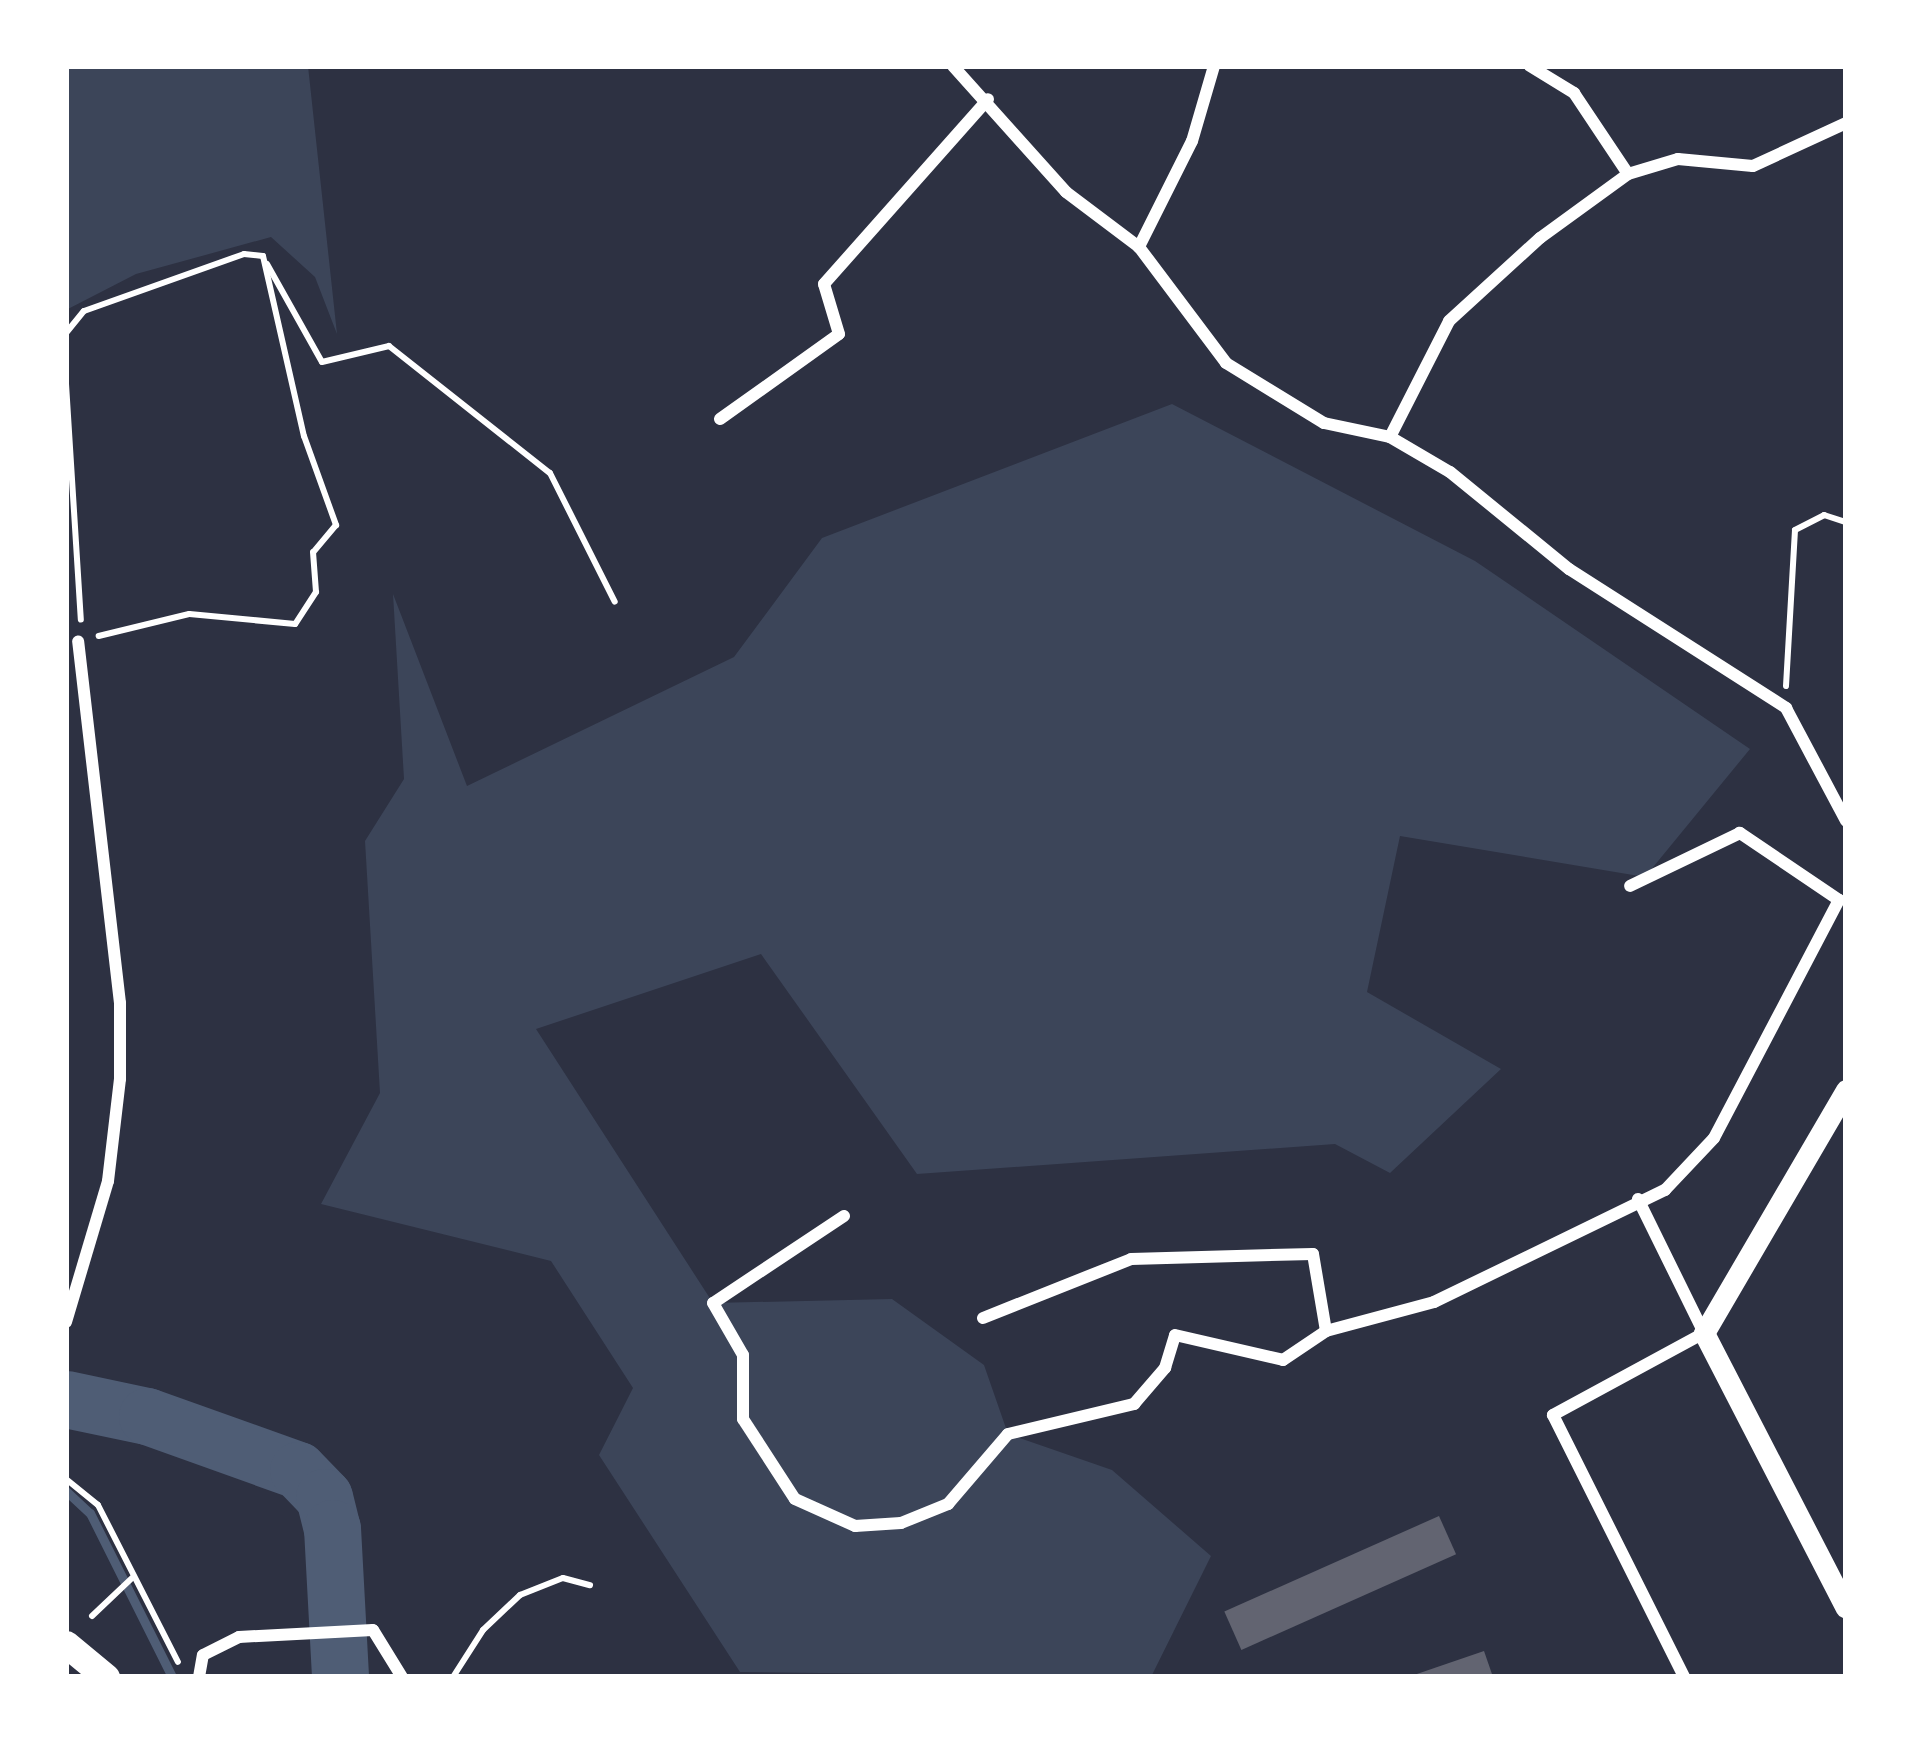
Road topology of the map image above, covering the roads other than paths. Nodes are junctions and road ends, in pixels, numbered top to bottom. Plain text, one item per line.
1 (953, 66) edge
2 (1214, 66) edge
3 (1530, 66) edge
4 (988, 99) junction
5 (1846, 123) edge
6 (1628, 174) junction
7 (1139, 247) junction
8 (720, 419) dead end
9 (1390, 437) junction
10 (78, 641) road end
11 (1846, 821) edge
12 (1630, 886) dead end
13 (1846, 1090) edge
14 (1638, 1199) junction
15 (844, 1216) dead end
16 (983, 1318) dead end
17 (66, 1322) edge
18 (1326, 1331) junction
19 (1704, 1333) junction
20 (1846, 1607) edge
21 (66, 1644) edge
22 (106, 1677) edge
23 (199, 1677) edge
24 (402, 1677) edge
25 (1684, 1677) edge

1 - 4 street
2 - 7 street
3 - 6 street
4 - 7 street
4 - 8 street
5 - 6 street
6 - 9 street
7 - 9 street
9 - 11 street
10 - 17 street
12 - 14 street
13 - 19 street
14 - 18 street
14 - 19 street
15 - 18 street
16 - 18 street
19 - 20 street
19 - 25 street
21 - 22 highway
23 - 24 street

